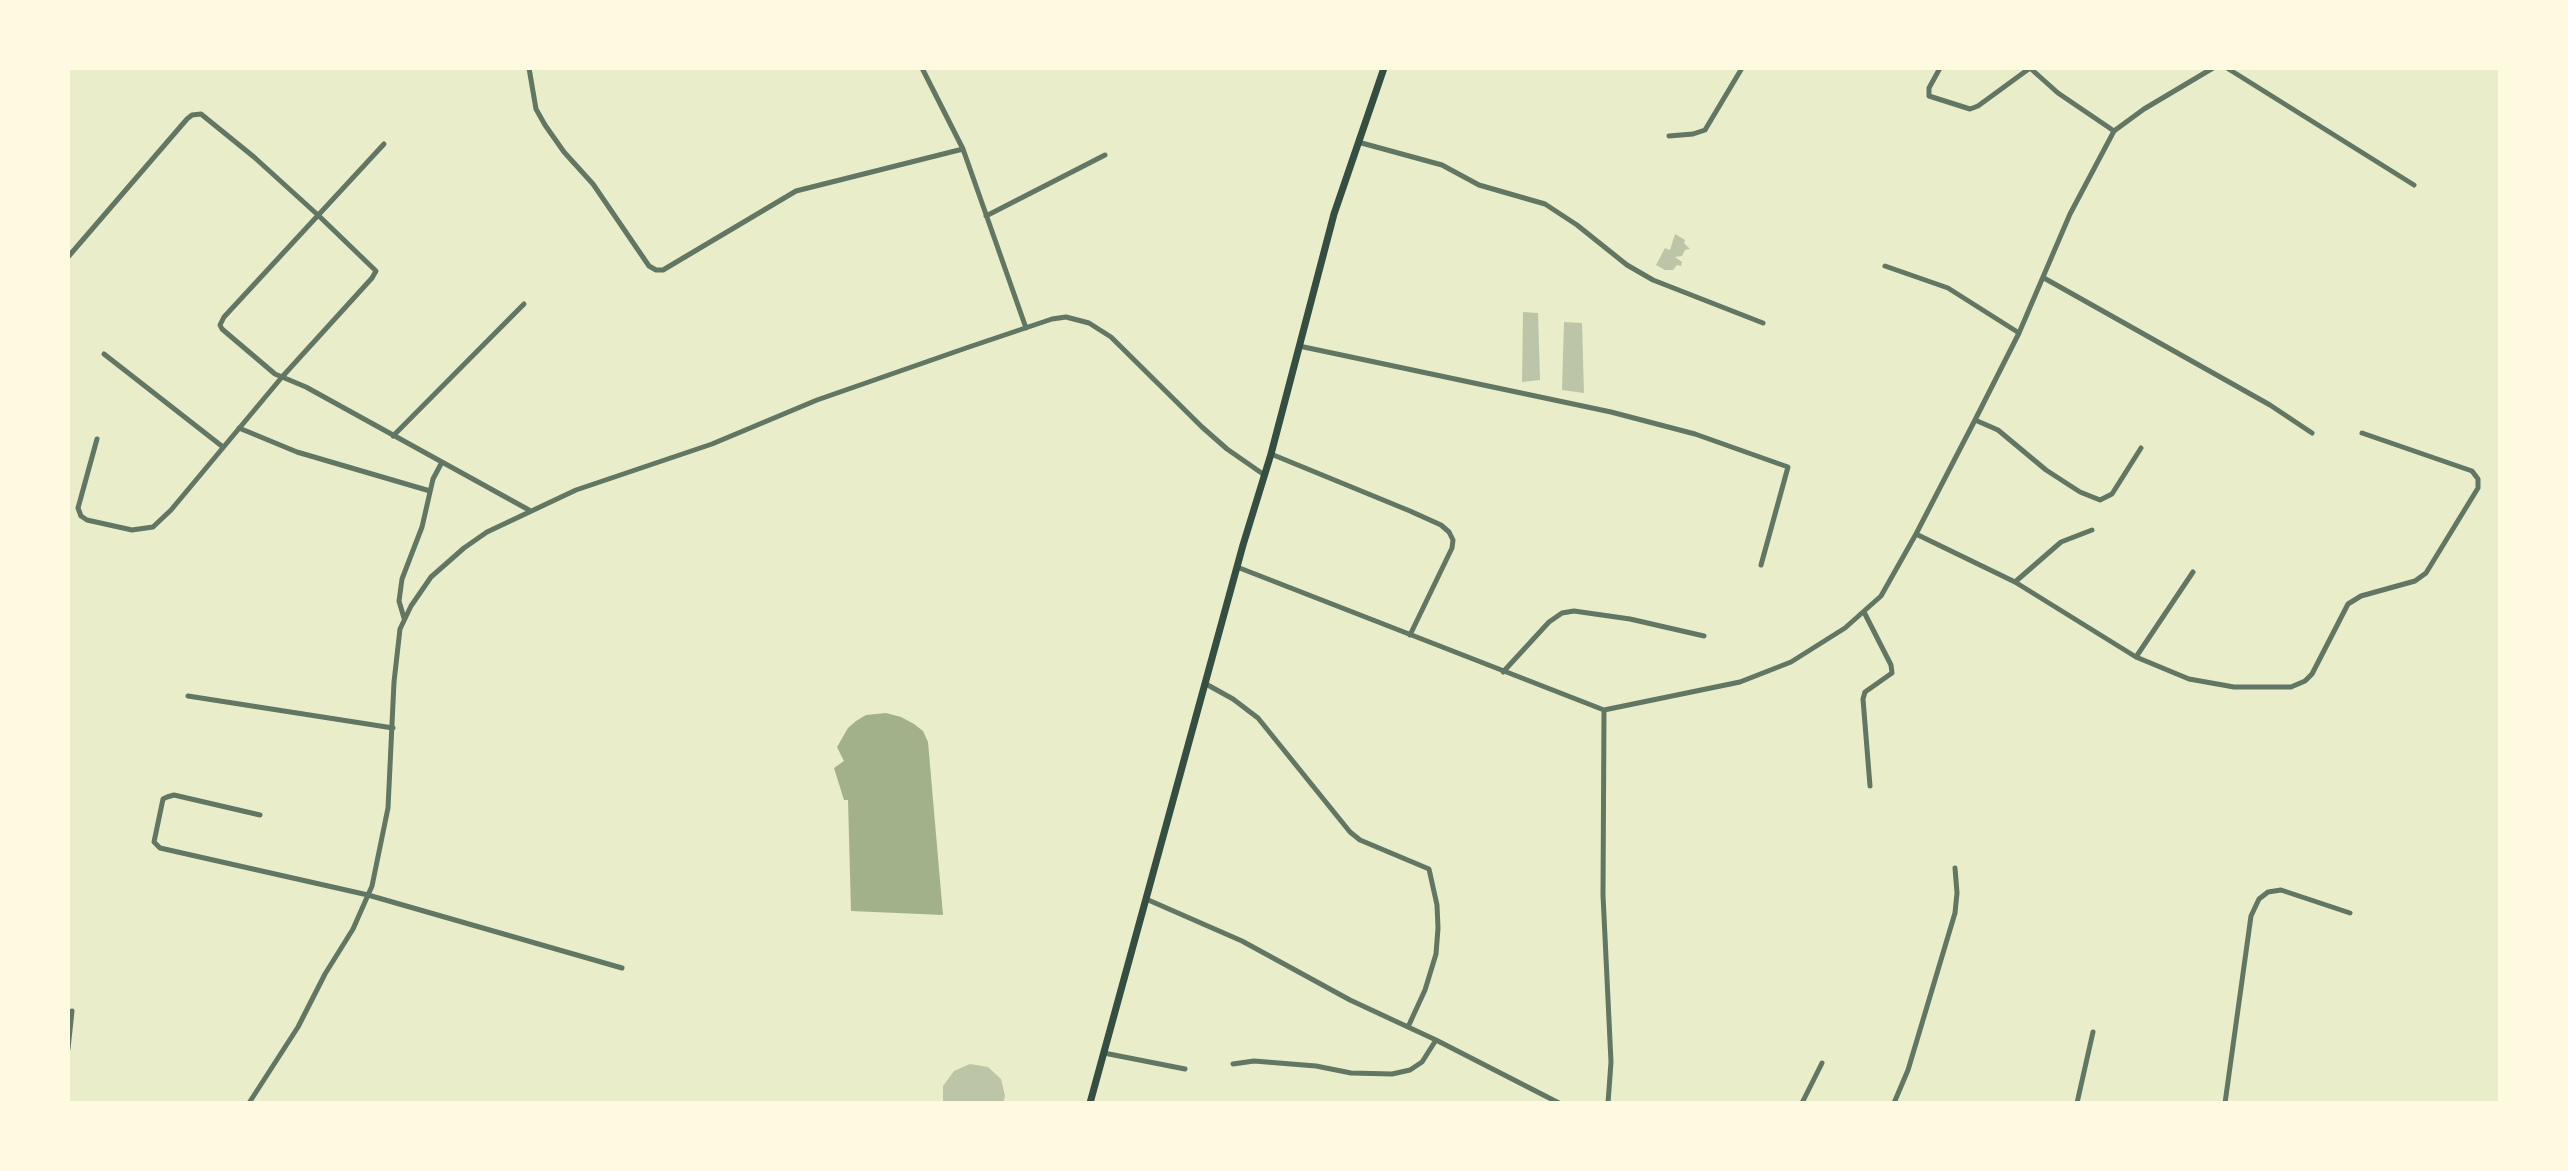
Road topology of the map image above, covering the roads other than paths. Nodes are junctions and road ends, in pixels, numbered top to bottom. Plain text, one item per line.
1 (529, 68) edge
2 (922, 68) edge
3 (1384, 68) edge
4 (1742, 68) edge
5 (1940, 68) edge
6 (2213, 68) edge
7 (2227, 68) edge
8 (2114, 131) junction
9 (1669, 136) dead end
10 (1358, 142) junction
11 (384, 144) dead end
12 (963, 149) junction
13 (1105, 155) dead end
14 (2414, 185) dead end
15 (319, 216) junction
16 (986, 216) junction
17 (68, 257) edge
18 (1885, 266) dead end
19 (2044, 278) junction
20 (524, 304) dead end
21 (1763, 323) dead end
22 (1026, 328) junction
23 (2019, 333) junction
24 (1298, 346) junction
25 (104, 354) dead end
26 (282, 377) junction
27 (1975, 420) junction
28 (239, 428) junction
29 (2312, 433) dead end
30 (2362, 433) dead end
31 (393, 436) junction
32 (97, 439) dead end
33 (223, 447) junction
34 (2141, 448) dead end
35 (1271, 454) junction
36 (442, 462) junction
37 (1263, 474) junction
38 (430, 491) junction
39 (530, 510) junction
40 (2092, 530) dead end
41 (1916, 534) junction
42 (1761, 565) dead end
43 (1237, 567) junction
44 (2193, 572) dead end
45 (2015, 582) junction
46 (1864, 612) junction
47 (405, 619) junction
48 (1410, 635) junction
49 (1704, 636) dead end
50 (2136, 657) junction
51 (1503, 672) junction
52 (1206, 684) junction
53 (188, 696) dead end
54 (1604, 710) junction
55 (393, 728) junction
56 (1870, 786) dead end
57 (260, 815) dead end
58 (1955, 868) dead end
59 (368, 895) junction
60 (1146, 899) junction
61 (2350, 913) dead end
62 (622, 968) dead end
63 (72, 1011) dead end
64 (1408, 1027) junction
65 (2093, 1032) dead end
66 (1436, 1040) junction
67 (68, 1049) edge
68 (1104, 1053) junction
69 (1822, 1063) dead end
70 (1233, 1064) dead end
71 (1185, 1069) dead end
72 (249, 1103) edge
73 (1090, 1103) edge
74 (1559, 1103) edge
75 (1608, 1103) edge
76 (1802, 1103) edge
77 (1894, 1103) edge
78 (2077, 1103) edge
79 (2225, 1103) edge

1 - 12 street
2 - 12 street
3 - 10 main road
4 - 9 street
5 - 8 street
6 - 8 street
7 - 14 street
8 - 19 street
10 - 21 street
10 - 24 main road
11 - 15 street
12 - 16 street
13 - 16 street
15 - 17 street
15 - 26 street
15 - 26 street
16 - 22 street
18 - 23 street
19 - 23 street
19 - 29 street
20 - 31 street
22 - 37 street
22 - 39 street
23 - 27 street
24 - 35 main road
24 - 42 street
25 - 33 street
26 - 28 street
26 - 31 street
27 - 34 street
27 - 41 street
28 - 33 street
28 - 38 street
30 - 50 street
31 - 36 street
32 - 33 street
35 - 37 main road
35 - 48 street
36 - 38 street
36 - 39 street
37 - 43 main road
38 - 47 street
39 - 47 street
40 - 45 street
41 - 45 street
41 - 46 street
43 - 48 street
43 - 52 main road
44 - 50 street
45 - 50 street
46 - 54 street
46 - 56 street
47 - 55 street
48 - 51 street
49 - 51 street
51 - 54 street
52 - 60 main road
52 - 64 street
53 - 55 street
54 - 75 street
55 - 59 street
57 - 59 street
58 - 77 street
59 - 62 street
59 - 72 street
60 - 64 street
60 - 68 main road
61 - 79 street
63 - 67 street
64 - 66 street
65 - 78 street
66 - 70 street
66 - 74 street
68 - 71 street
68 - 73 main road
69 - 76 street

